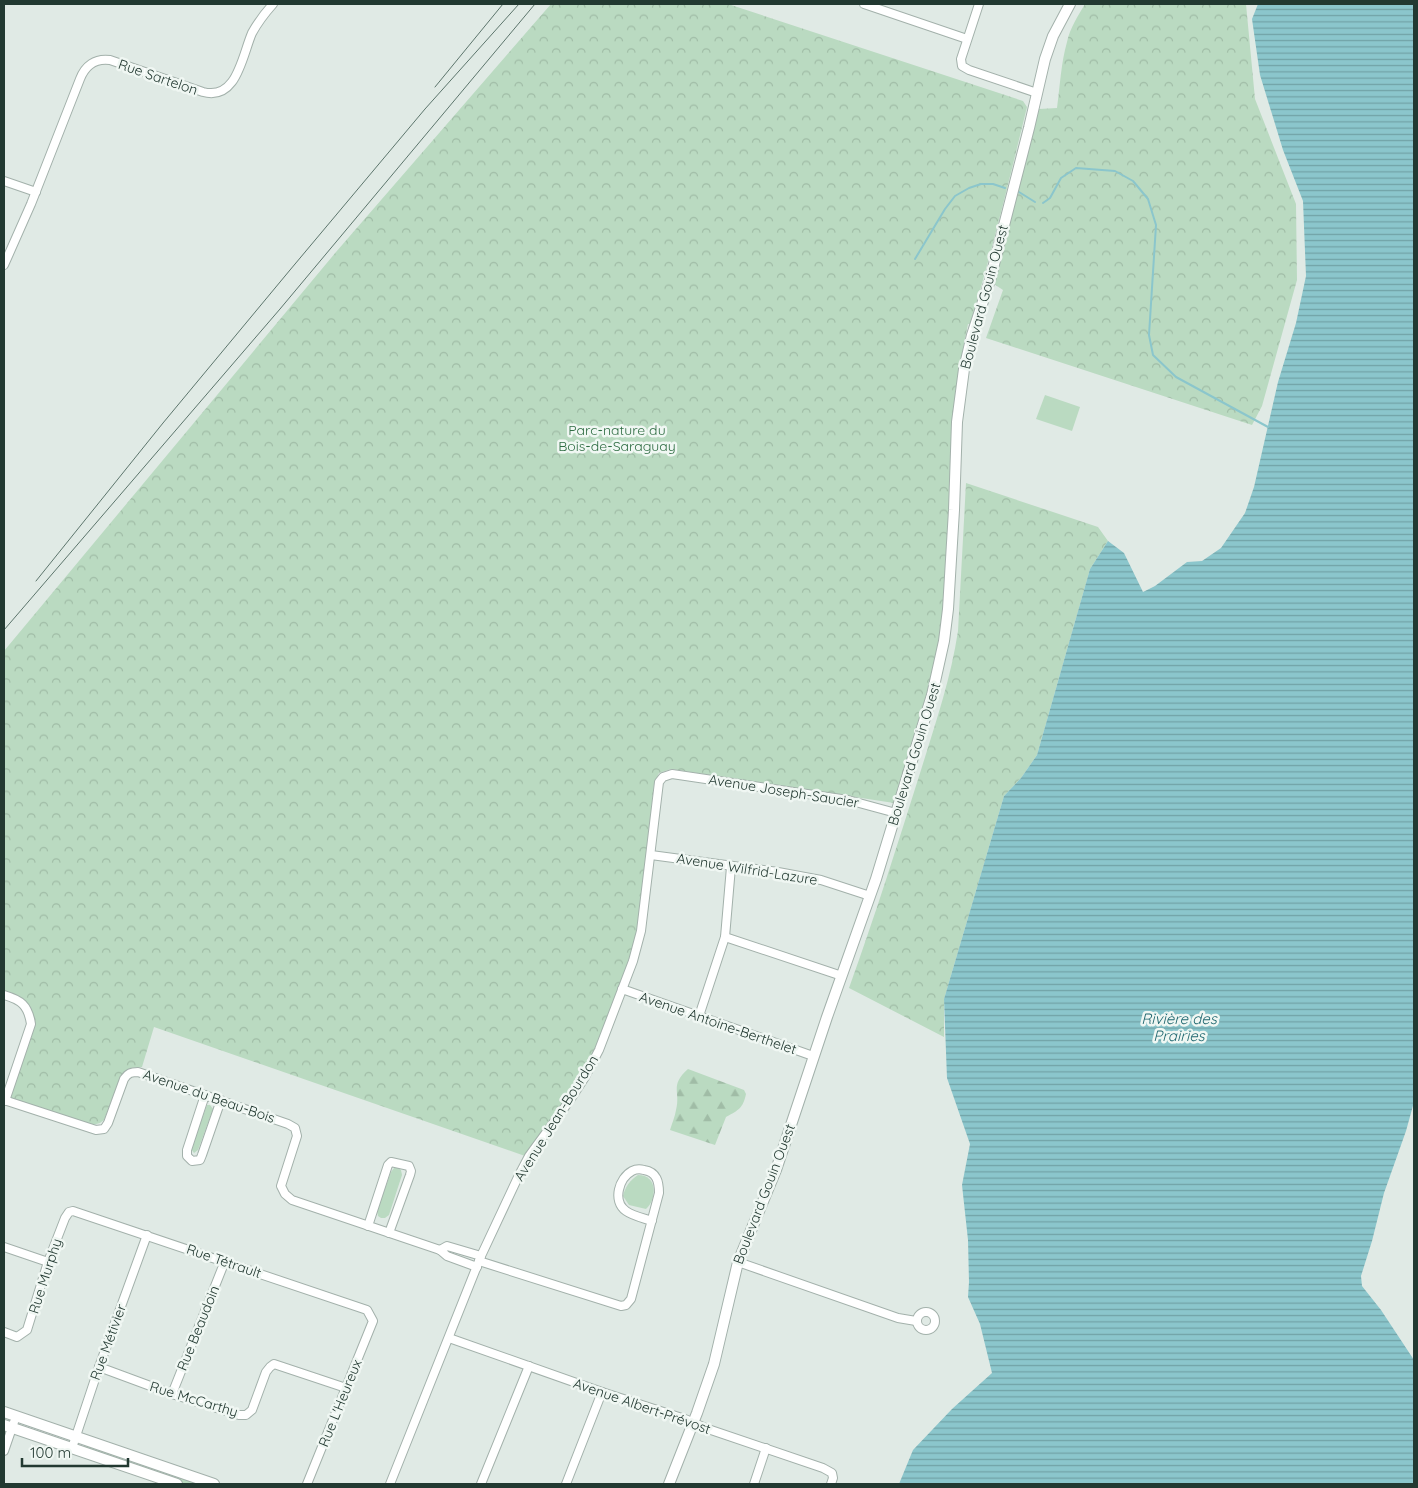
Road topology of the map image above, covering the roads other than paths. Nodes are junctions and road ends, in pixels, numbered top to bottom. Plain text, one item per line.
1 (273, 4) edge
2 (864, 4) edge
3 (979, 4) edge
4 (1070, 4) edge
5 (967, 39) junction
6 (1037, 93) junction
7 (4, 181) edge
8 (36, 192) junction
9 (4, 265) edge
10 (672, 774) joint
11 (896, 813) junction
12 (651, 855) junction
13 (731, 867) junction
14 (870, 896) junction
15 (725, 937) junction
16 (842, 976) junction
17 (622, 989) junction
18 (4, 995) edge
19 (699, 1016) junction
20 (813, 1056) junction
21 (205, 1095) junction
22 (4, 1100) edge
23 (221, 1100) junction
24 (69, 1212) joint
25 (652, 1221) junction
26 (368, 1226) junction
27 (389, 1233) junction
28 (147, 1236) junction
29 (4, 1247) edge
30 (440, 1250) junction
31 (48, 1262) junction
32 (225, 1262) junction
33 (479, 1262) junction
34 (738, 1262) junction
35 (373, 1321) joint
36 (916, 1321) dead end
37 (4, 1332) edge
38 (449, 1338) junction
39 (529, 1366) junction
40 (99, 1367) junction
41 (346, 1388) junction
42 (602, 1392) junction
43 (172, 1394) junction
44 (4, 1412) edge
45 (16, 1416) junction
46 (694, 1423) junction
47 (8, 1426) edge
48 (76, 1436) junction
49 (72, 1448) junction
50 (766, 1448) junction
51 (4, 1451) edge
52 (177, 1484) edge
53 (214, 1484) edge
54 (307, 1484) edge
55 (390, 1484) edge
56 (481, 1484) edge
57 (566, 1484) edge
58 (669, 1484) edge
59 (754, 1484) edge
60 (831, 1484) edge

1 - 8 street, Rue Sartelon
2 - 5 street
3 - 5 street
4 - 6 street, Boulevard Gouin Ouest
5 - 6 street
6 - 11 street, Boulevard Gouin Ouest
7 - 8 street
8 - 9 street, Rue Sartelon
10 - 11 street, Avenue Joseph-Saucier
10 - 12 street, Avenue Jean-Bourdon
11 - 14 street, Boulevard Gouin Ouest
12 - 13 street, Avenue Wilfrid-Lazure
12 - 17 street, Avenue Jean-Bourdon
13 - 14 street, Avenue Wilfrid-Lazure
13 - 15 street
14 - 16 street, Boulevard Gouin Ouest
15 - 16 street
15 - 19 street
16 - 20 street, Boulevard Gouin Ouest
17 - 19 street, Avenue Antoine-Berthelet
17 - 33 street, Avenue Jean-Bourdon
18 - 22 street
19 - 20 street, Avenue Antoine-Berthelet
20 - 34 street, Boulevard Gouin Ouest
21 - 22 street, Avenue du Beau-Bois
21 - 23 street, Avenue du Beau-Bois
21 - 23 street
23 - 26 street, Avenue du Beau-Bois
24 - 28 street, Rue Tétrault
24 - 31 street, Rue Murphy
25 - 25 street, Avenue du Beau-Bois
25 - 33 street, Avenue du Beau-Bois
26 - 27 street, Avenue du Beau-Bois
26 - 27 street
27 - 30 street, Avenue du Beau-Bois
28 - 32 street, Rue Tétrault
28 - 40 street, Rue Métivier
29 - 31 street
30 - 33 street, Avenue du Beau-Bois
30 - 33 street, Avenue du Beau-Bois
31 - 37 street, Rue Murphy
32 - 35 street, Rue Tétrault
32 - 43 street, Rue Beaudoin
33 - 38 street, Avenue Jean-Bourdon
34 - 36 street
34 - 46 street, Boulevard Gouin Ouest
35 - 41 street, Rue L'Heureux
38 - 39 street, Avenue Albert-Prévost
38 - 55 street, Avenue Jean-Bourdon
39 - 42 street, Avenue Albert-Prévost
39 - 56 street
40 - 43 street, Rue McCarthy
40 - 48 street, Rue Métivier
41 - 43 street, Rue McCarthy
41 - 54 street, Rue L'Heureux
42 - 46 street, Avenue Albert-Prévost
42 - 57 street
44 - 45 street
45 - 47 street
45 - 48 street
46 - 50 street, Avenue Albert-Prévost
46 - 58 street, Boulevard Gouin Ouest
47 - 49 street
47 - 51 street
48 - 49 street, Rue Métivier
48 - 53 street
49 - 52 street
50 - 59 street
50 - 60 street, Avenue Albert-Prévost

